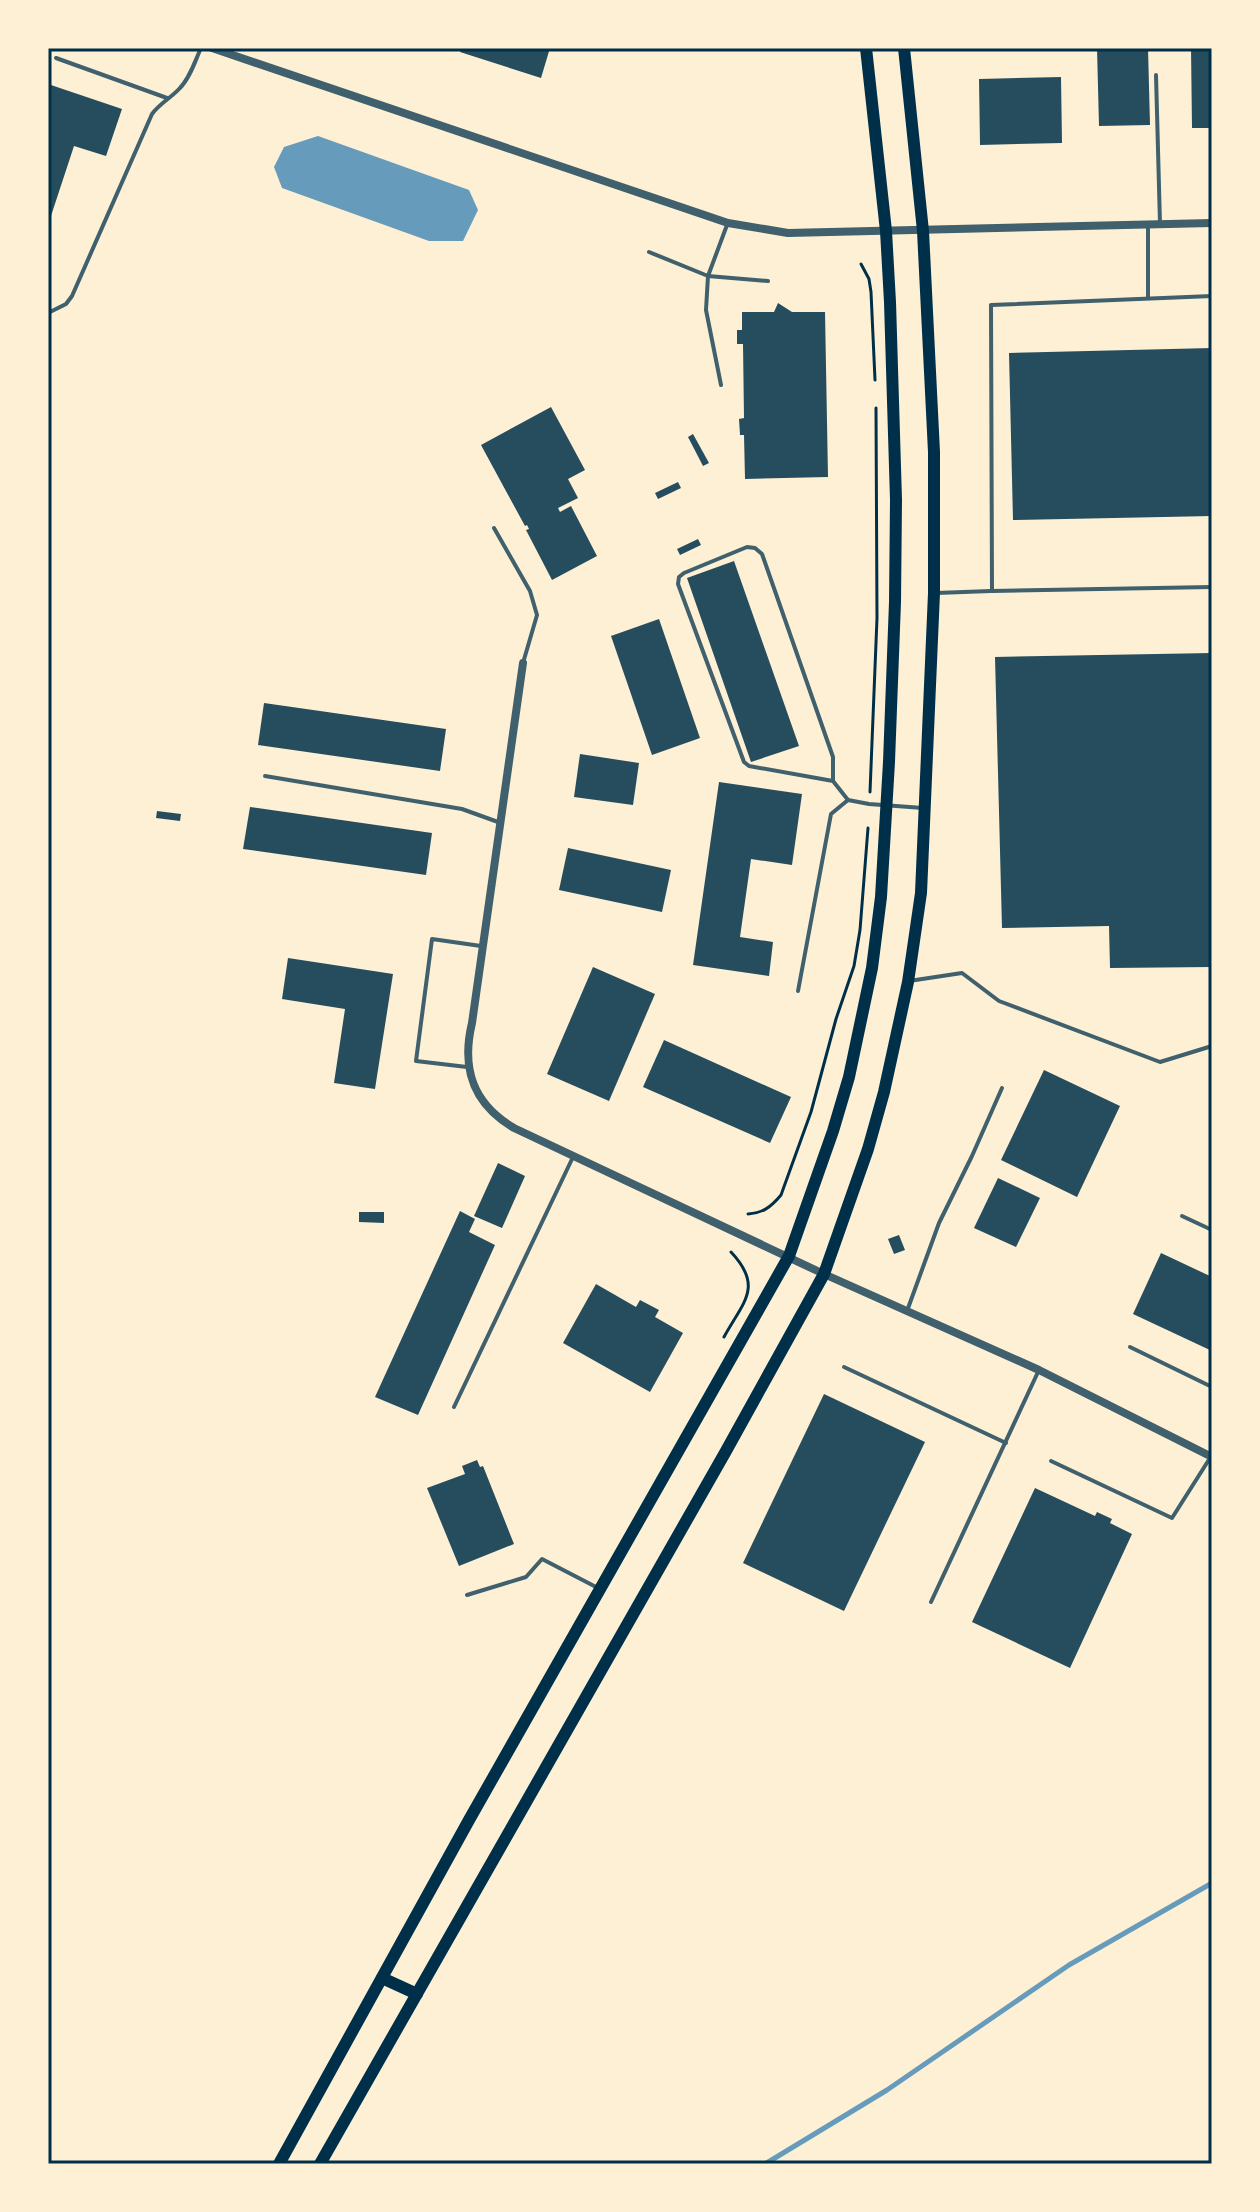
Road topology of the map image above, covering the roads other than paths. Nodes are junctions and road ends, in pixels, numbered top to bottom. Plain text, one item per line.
1 (201, 48) edge
2 (212, 48) edge
3 (866, 48) edge
4 (904, 48) edge
5 (56, 58) dead end
6 (1156, 75) dead end
7 (167, 98) junction
8 (728, 223) junction
9 (1212, 223) edge
10 (1160, 224) junction
11 (1148, 225) junction
12 (886, 231) junction
13 (923, 231) junction
14 (649, 252) dead end
15 (708, 276) junction
16 (768, 281) dead end
17 (1212, 296) edge
18 (1148, 299) junction
19 (48, 313) edge
20 (721, 385) dead end
21 (494, 528) dead end
22 (1212, 587) edge
23 (992, 591) junction
24 (934, 593) junction
25 (523, 663) joint
26 (265, 776) dead end
27 (833, 781) junction
28 (848, 800) junction
29 (887, 805) junction
30 (925, 808) junction
31 (500, 823) junction
32 (483, 946) junction
33 (908, 982) junction
34 (798, 991) dead end
35 (1212, 1046) edge
36 (468, 1067) junction
37 (1002, 1088) dead end
38 (574, 1155) junction
39 (1182, 1216) dead end
40 (1212, 1230) edge
41 (789, 1256) junction
42 (824, 1274) junction
43 (907, 1311) junction
44 (1130, 1347) dead end
45 (844, 1367) dead end
46 (1039, 1370) junction
47 (1212, 1387) edge
48 (454, 1407) dead end
49 (1006, 1443) junction
50 (1212, 1456) edge
51 (1051, 1461) dead end
52 (600, 1589) junction
53 (467, 1595) dead end
54 (931, 1602) dead end
55 (382, 1978) junction
56 (417, 1994) junction
57 (279, 2164) edge
58 (320, 2164) edge

1 - 7 lane
2 - 8 street
3 - 12 main road
4 - 13 main road
5 - 7 lane
6 - 10 lane
7 - 19 lane
8 - 12 street
8 - 15 lane
9 - 10 street
10 - 11 street
11 - 13 street
11 - 18 lane
12 - 13 street
12 - 29 main road
13 - 24 main road
14 - 15 lane
15 - 16 lane
15 - 20 lane
17 - 18 lane
18 - 23 lane
21 - 25 lane
22 - 23 lane
23 - 24 lane
24 - 30 main road
25 - 31 street
26 - 31 lane
27 - 27 lane
27 - 28 lane
28 - 29 lane
28 - 34 lane
29 - 30 lane
29 - 41 main road
30 - 33 main road
31 - 32 street
32 - 36 street
32 - 36 lane
33 - 35 lane
33 - 42 main road
36 - 38 street
37 - 43 lane
38 - 41 street
38 - 48 lane
39 - 40 lane
41 - 42 street
41 - 52 main road
42 - 43 street
42 - 56 main road
43 - 46 street
44 - 47 lane
45 - 49 lane
46 - 49 lane
46 - 50 street
49 - 54 lane
50 - 51 lane
52 - 53 lane
52 - 55 main road
55 - 56 main road
55 - 57 main road
56 - 58 main road

